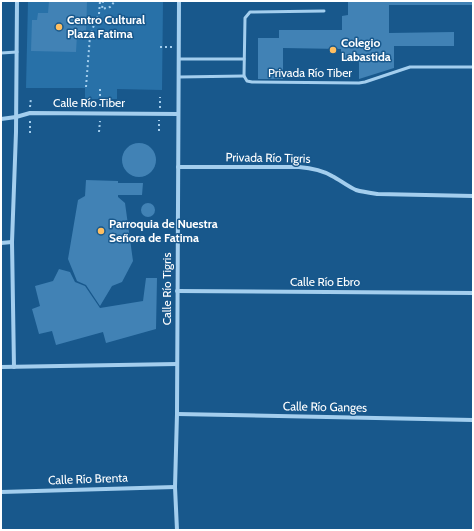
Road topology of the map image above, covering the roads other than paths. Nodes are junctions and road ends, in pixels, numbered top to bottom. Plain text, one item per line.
1 (17, 1) edge
2 (179, 1) edge
3 (324, 11) dead end
4 (17, 52) junction
5 (1, 53) edge
6 (179, 59) junction
7 (244, 59) junction
8 (473, 67) edge
9 (244, 76) junction
10 (179, 77) junction
11 (178, 114) junction
12 (16, 117) junction
13 (1, 119) edge
14 (178, 167) junction
15 (473, 196) edge
16 (1, 242) edge
17 (12, 242) junction
18 (177, 290) junction
19 (473, 293) edge
20 (177, 364) junction
21 (1, 367) edge
22 (14, 367) junction
23 (177, 414) junction
24 (473, 420) edge
25 (175, 487) junction
26 (1, 492) edge
27 (177, 530) edge

1 - 4 street
2 - 6 street, Calle Río Tigris
3 - 7 lane
4 - 5 lane
4 - 12 street
6 - 7 lane
6 - 10 street, Calle Río Tigris
7 - 9 lane
8 - 9 lane, Privada Río Tiber
9 - 10 lane, Privada Río Tiber
10 - 11 street, Calle Río Tigris
11 - 12 street, Calle Río Tiber
11 - 14 street, Calle Río Tigris
12 - 13 street, Calle Río Tiber
12 - 17 street
14 - 15 street, Privada Río Tigris
14 - 18 street, Calle Río Tigris
16 - 17 street
17 - 22 street
18 - 19 street, Calle Río Ebro
18 - 20 street, Calle Río Tigris
20 - 22 street
20 - 23 street, Calle Río Tigris
21 - 22 street
23 - 24 street, Calle Río Ganges
23 - 25 street, Calle Río Tigris
25 - 26 street, Calle Río Brenta
25 - 27 street, Calle Río Tigris

